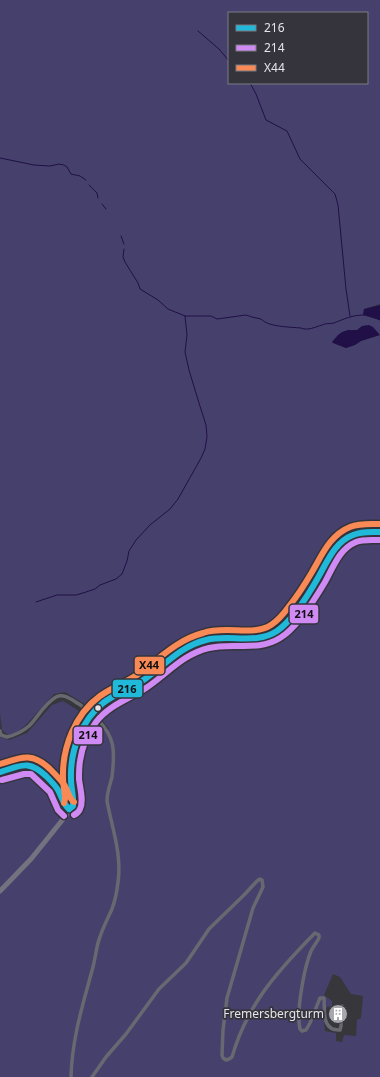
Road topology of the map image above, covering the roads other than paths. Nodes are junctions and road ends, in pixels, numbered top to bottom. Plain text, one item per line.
1 (372, 532) junction
2 (380, 532) edge
3 (380, 542) edge
4 (92, 714) junction
5 (0, 731) edge
6 (0, 772) edge
7 (69, 809) junction
8 (0, 891) edge
9 (342, 1006) dead end
10 (71, 1077) edge
11 (92, 1077) edge

1 - 2 main road
1 - 3 street
1 - 4 main road
4 - 5 street
4 - 7 main road
4 - 10 street
6 - 7 main road
7 - 8 main road
9 - 11 street

